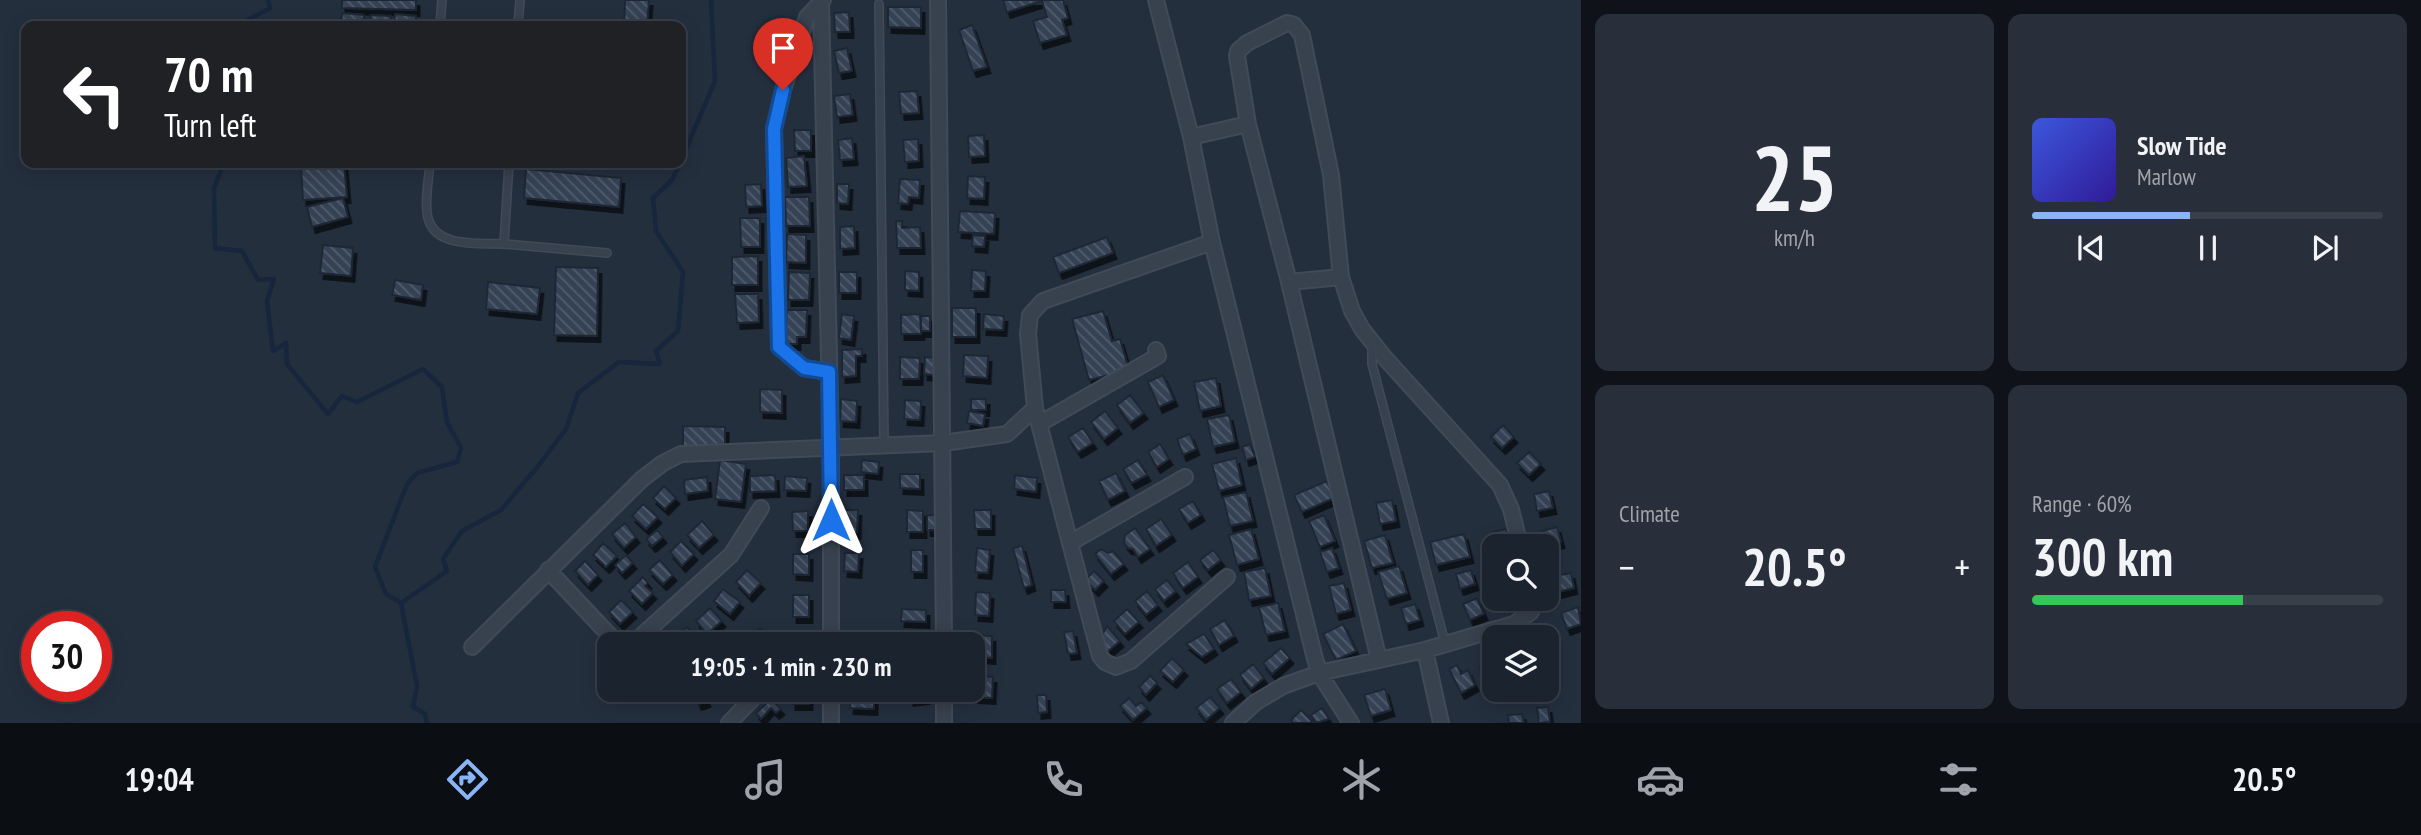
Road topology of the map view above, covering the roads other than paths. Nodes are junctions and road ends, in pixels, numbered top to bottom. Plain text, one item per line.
1 (442, 0) edge
2 (520, 0) edge
3 (938, 0) edge
4 (1156, 0) edge
5 (822, 1) edge
6 (879, 4) dead end
7 (440, 21) edge
8 (518, 21) edge
9 (1248, 124) junction
10 (1191, 137) junction
11 (430, 168) edge
12 (509, 168) edge
13 (1212, 242) junction
14 (504, 244) junction
15 (607, 253) dead end
16 (1341, 277) junction
17 (1289, 282) junction
18 (1371, 340) junction
19 (1156, 350) dead end
20 (829, 372) junction
21 (1035, 408) junction
22 (1039, 424) junction
23 (943, 443) junction
24 (884, 444) junction
25 (831, 446) junction
26 (1185, 477) dead end
27 (761, 508) dead end
28 (1517, 534) edge
29 (1070, 543) junction
30 (548, 570) junction
31 (1227, 577) dead end
32 (1532, 611) edge
33 (831, 632) edge
34 (944, 632) edge
35 (1446, 643) junction
36 (472, 647) dead end
37 (1425, 650) junction
38 (1379, 660) junction
39 (1319, 673) junction
40 (749, 702) edge
41 (831, 702) edge
42 (944, 702) edge
43 (729, 723) edge
44 (831, 723) edge
45 (944, 723) edge
46 (1233, 723) edge
47 (1350, 723) edge
48 (1441, 723) edge

1 - 7 lane
2 - 8 lane
3 - 23 street
4 - 10 street
5 - 20 street
5 - 20 street
6 - 24 lane
9 - 10 street
9 - 16 street
9 - 17 street
10 - 13 street
11 - 14 lane
12 - 14 lane
13 - 21 street
13 - 39 street
14 - 15 lane
16 - 17 street
16 - 18 street
17 - 38 street
18 - 28 street
18 - 35 lane
19 - 22 street
20 - 25 street
21 - 22 street
21 - 23 street
22 - 29 street
23 - 24 street
23 - 34 street
24 - 25 street
25 - 30 street
25 - 33 street
26 - 29 street
27 - 30 street
29 - 31 street
30 - 36 street
32 - 35 street
35 - 37 street
37 - 38 street
37 - 48 street
38 - 39 street
39 - 46 street
39 - 47 street
40 - 43 street
41 - 44 street
42 - 45 street

